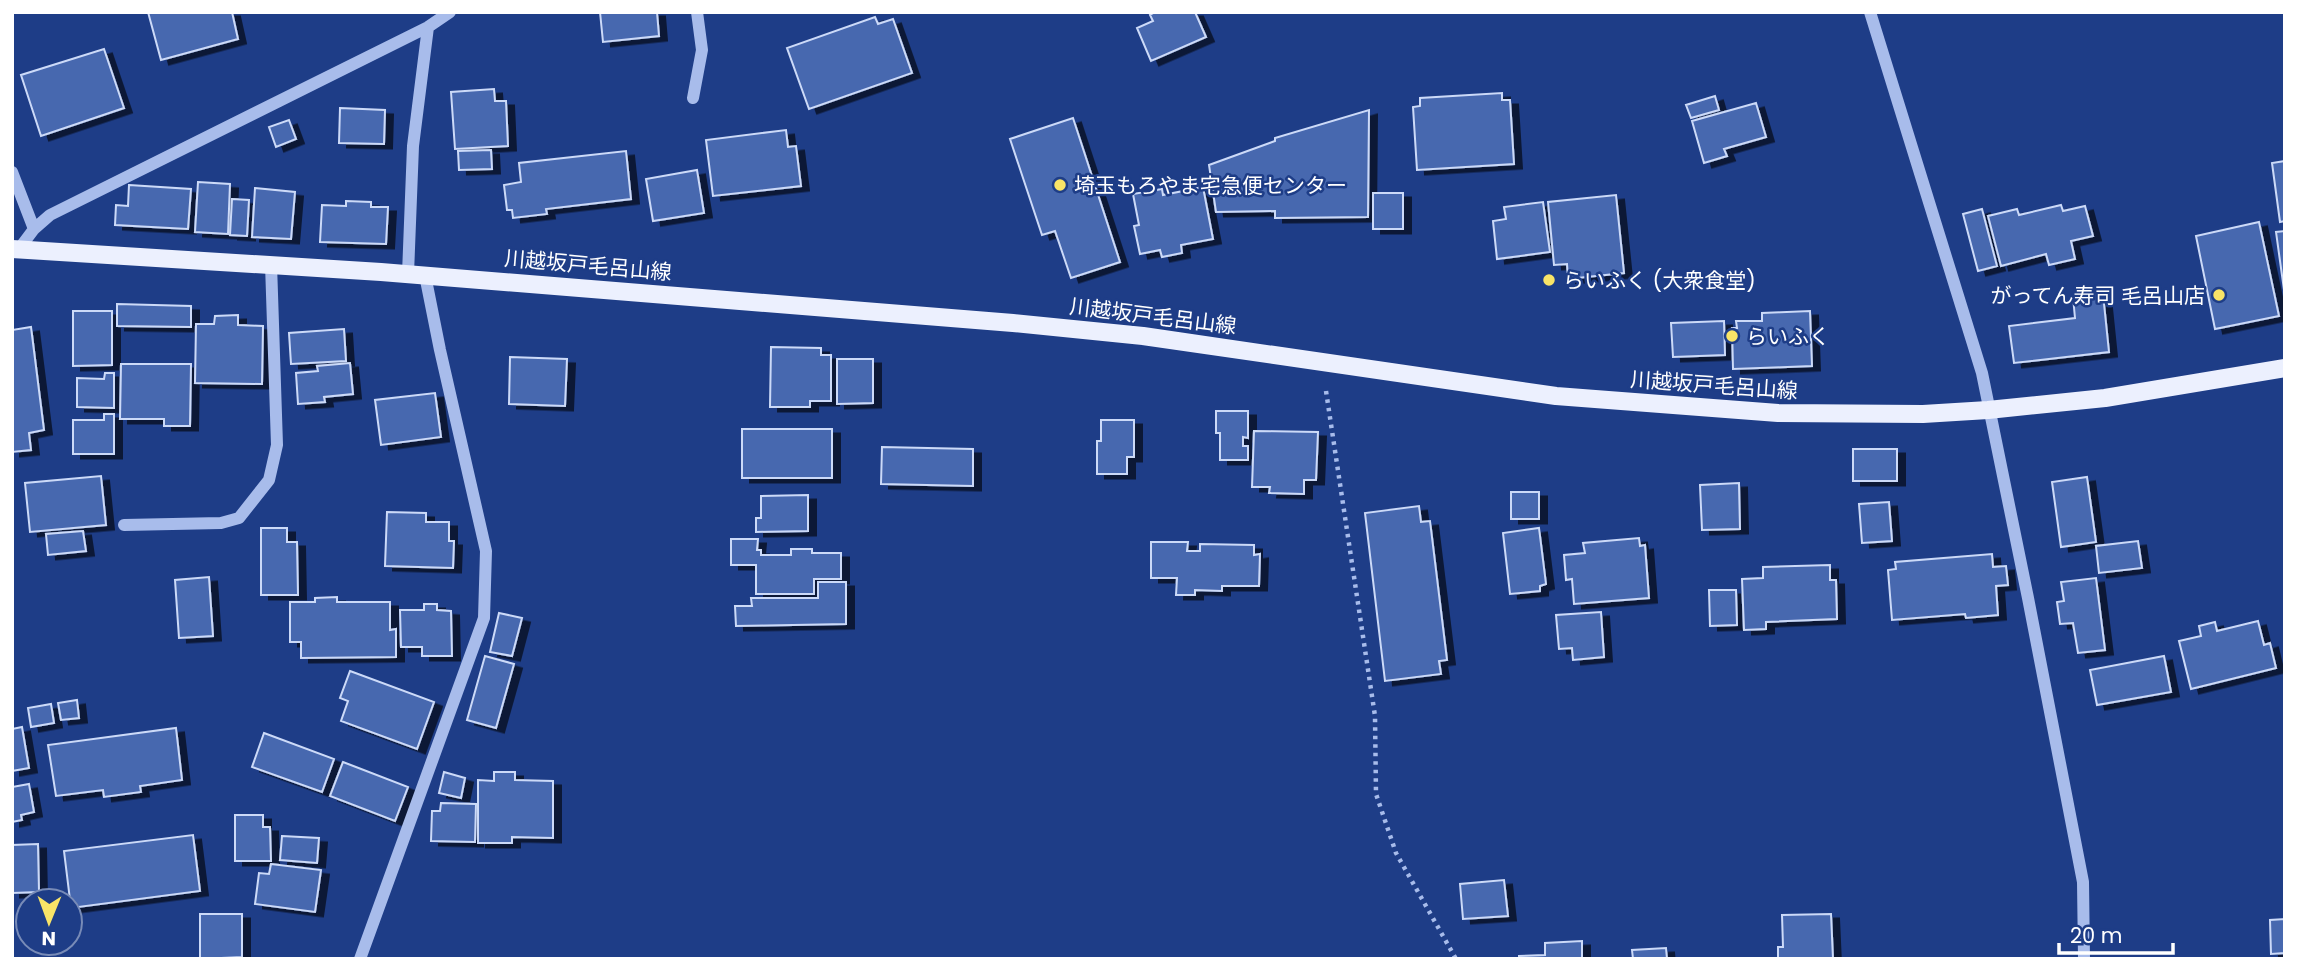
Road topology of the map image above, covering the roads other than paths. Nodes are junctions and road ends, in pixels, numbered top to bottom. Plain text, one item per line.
1 (450, 12) edge
2 (697, 12) edge
3 (1870, 12) edge
4 (428, 27) junction
5 (693, 98) dead end
6 (12, 172) edge
7 (34, 229) junction
8 (15, 248) edge
9 (271, 264) junction
10 (417, 275) junction
11 (2285, 368) edge
12 (1988, 410) junction
13 (124, 525) dead end
14 (360, 959) edge
15 (2084, 959) edge

1 - 4 street
2 - 5 street
3 - 12 street
4 - 7 street
4 - 10 street
6 - 7 street
7 - 8 street
8 - 9 main road, 川越坂戸毛呂山線
9 - 10 main road, 川越坂戸毛呂山線
9 - 13 street
10 - 12 main road, 川越坂戸毛呂山線
10 - 14 street
11 - 12 main road, 川越坂戸毛呂山線
12 - 15 street

